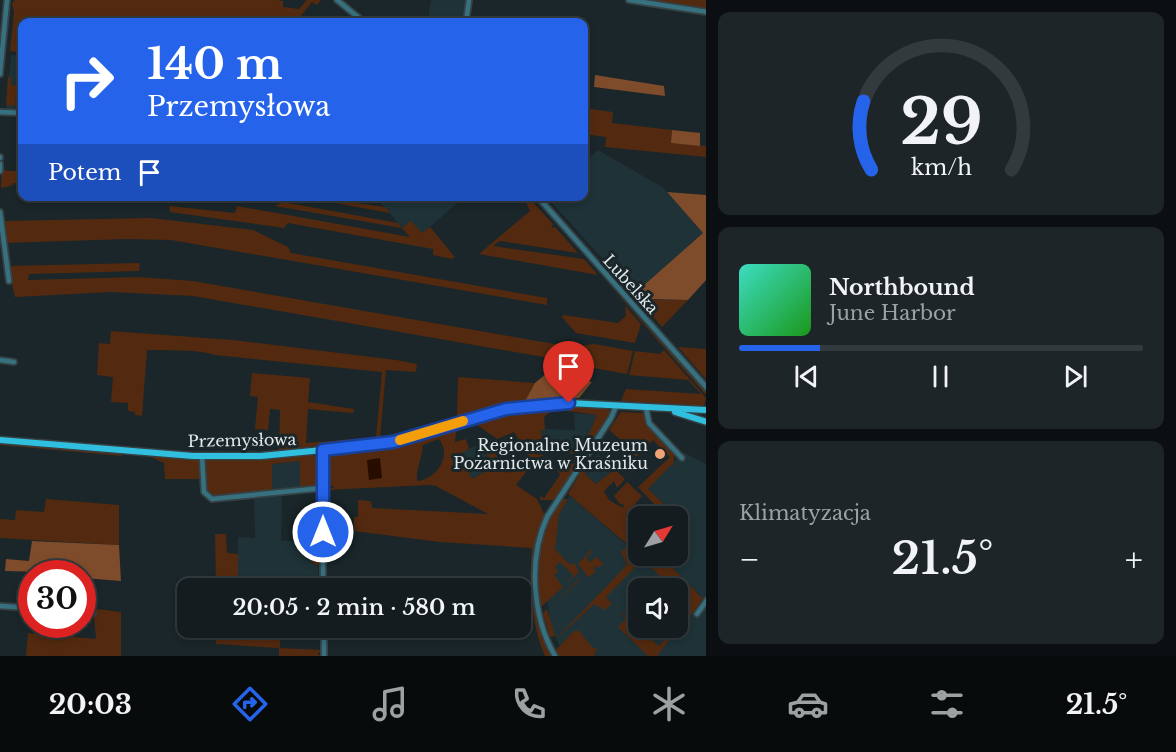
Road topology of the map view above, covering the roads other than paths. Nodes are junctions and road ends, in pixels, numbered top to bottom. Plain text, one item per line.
1 (8, 0) edge
2 (337, 0) edge
3 (469, 0) edge
4 (629, 0) edge
5 (706, 12) edge
6 (359, 18) edge
7 (467, 18) edge
8 (0, 74) edge
9 (0, 112) edge
10 (18, 113) edge
11 (0, 165) edge
12 (0, 171) edge
13 (541, 201) edge
14 (0, 212) edge
15 (9, 281) dead end
16 (0, 360) edge
17 (14, 362) dead end
18 (706, 388) edge
19 (616, 406) junction
20 (646, 408) junction
21 (660, 409) junction
22 (706, 410) edge
23 (706, 422) edge
24 (0, 440) edge
25 (323, 450) junction
26 (202, 456) junction
27 (682, 458) dead end
28 (323, 488) junction
29 (323, 578) edge
30 (706, 600) edge
31 (0, 606) edge
32 (18, 607) edge
33 (697, 614) dead end
34 (324, 638) edge
35 (324, 656) edge
36 (555, 656) edge

1 - 8 street
2 - 6 street
3 - 7 street
4 - 5 street
9 - 10 street
11 - 12 street
13 - 18 street, Lubelska
14 - 15 street
16 - 17 street
19 - 20 main road, Przemysłowa
19 - 25 main road, Przemysłowa
19 - 36 street
20 - 21 main road, Przemysłowa
20 - 27 street
21 - 22 main road, Przemysłowa
21 - 23 main road, Przemysłowa
24 - 26 main road, Przemysłowa
25 - 26 main road, Przemysłowa
25 - 28 street
26 - 28 street
28 - 29 street
30 - 33 street
31 - 32 street
34 - 35 street

